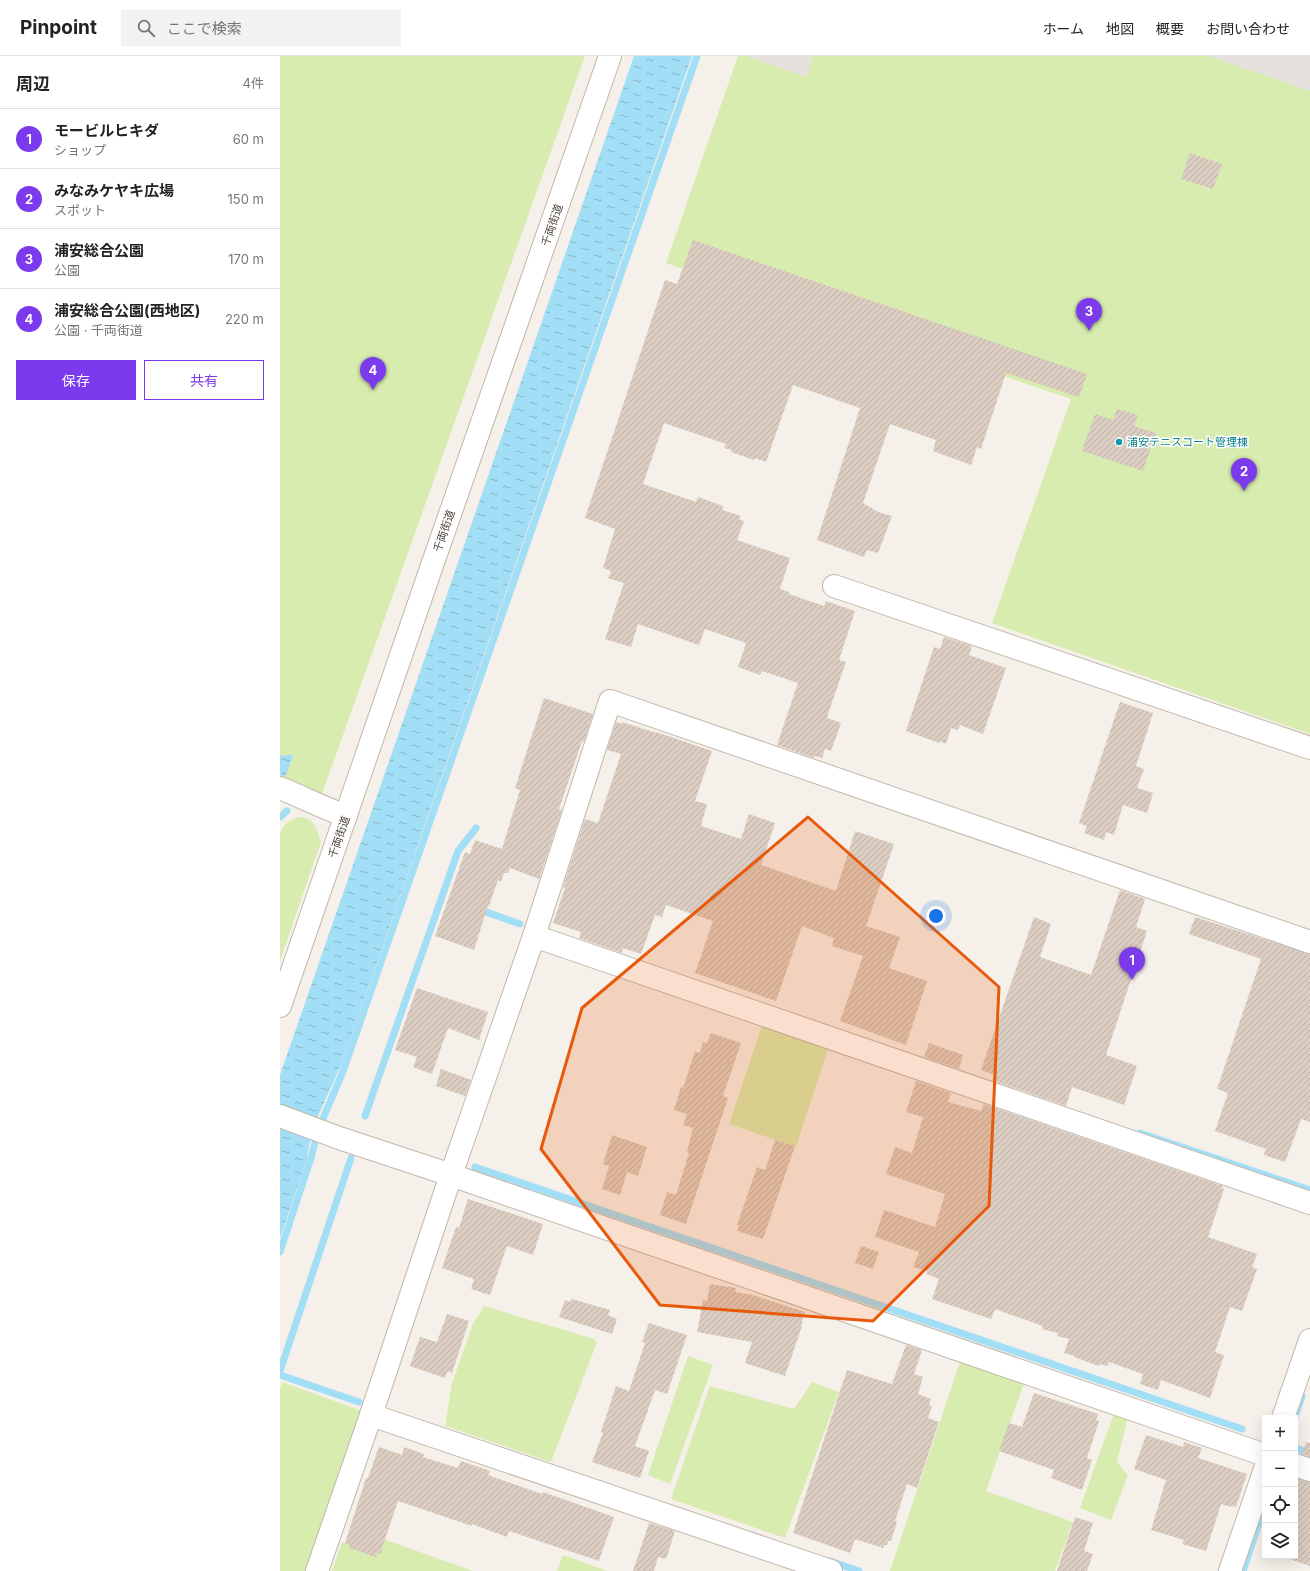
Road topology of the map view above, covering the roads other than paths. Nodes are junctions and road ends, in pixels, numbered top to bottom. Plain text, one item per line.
1 (610, 56) edge
2 (834, 586) dead end
3 (1310, 748) edge
4 (280, 788) edge
5 (346, 816) junction
6 (534, 936) junction
7 (1310, 942) edge
8 (280, 1006) edge
9 (280, 1116) edge
10 (451, 1175) junction
11 (1310, 1203) edge
12 (1310, 1340) edge
13 (371, 1415) junction
14 (1284, 1415) edge
15 (1262, 1454) edge
16 (1298, 1466) edge
17 (1310, 1470) edge
18 (1262, 1478) edge
19 (317, 1571) edge
20 (831, 1571) edge
21 (1230, 1571) edge

1 - 5 street, 千両街道
2 - 3 street
4 - 5 street
5 - 8 street, 千両街道
6 - 7 street
6 - 10 street
6 - 11 street
9 - 10 street
10 - 13 street
10 - 15 street
12 - 14 street
13 - 19 street
13 - 20 street
16 - 17 street
18 - 21 street

